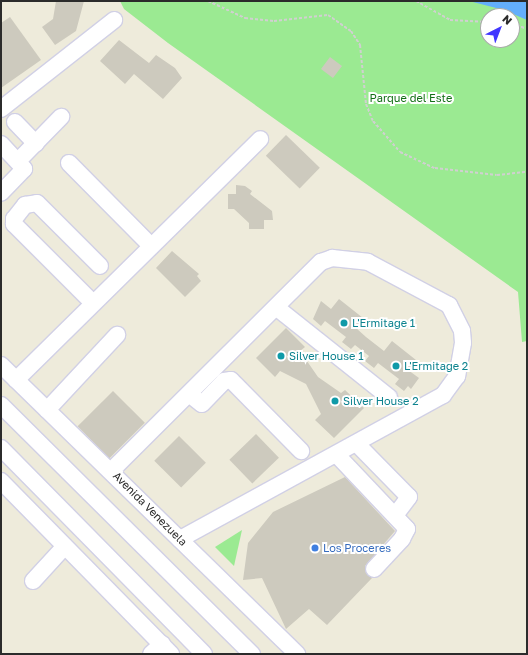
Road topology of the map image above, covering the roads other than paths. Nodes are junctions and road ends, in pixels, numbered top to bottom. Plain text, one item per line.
1 (114, 20) dead end
2 (1, 110) edge
3 (61, 118) dead end
4 (16, 122) dead end
5 (260, 139) dead end
6 (1, 144) edge
7 (36, 144) junction
8 (18, 161) junction
9 (69, 164) dead end
10 (1, 193) edge
11 (152, 246) junction
12 (100, 266) dead end
13 (93, 303) junction
14 (277, 308) junction
15 (117, 335) dead end
16 (1, 365) edge
17 (16, 380) junction
18 (189, 394) junction
19 (389, 397) dead end
20 (1, 405) edge
21 (47, 410) junction
22 (357, 444) junction
23 (1, 448) edge
24 (301, 451) dead end
25 (337, 455) junction
26 (112, 470) junction
27 (1, 481) edge
28 (396, 514) junction
29 (180, 539) junction
30 (65, 546) junction
31 (374, 569) dead end
32 (33, 581) dead end
33 (162, 651) edge
34 (204, 654) edge
35 (252, 654) edge
36 (297, 654) edge

1 - 2 street
3 - 7 street
4 - 7 street
5 - 11 street
6 - 8 street
7 - 8 street
8 - 10 street
9 - 11 street
11 - 13 street
12 - 13 street
13 - 17 street
14 - 18 street
14 - 19 street
14 - 22 street
15 - 21 street
16 - 17 street, Avenida Venezuela
17 - 21 street, Avenida Venezuela
18 - 24 street
18 - 26 street
20 - 35 street
21 - 26 street, Avenida Venezuela
22 - 25 street
22 - 28 street
23 - 34 street
25 - 28 street
25 - 29 street
26 - 29 street, Avenida Venezuela
27 - 30 street
28 - 31 street
29 - 36 street, Avenida Venezuela
30 - 32 street
30 - 33 street

